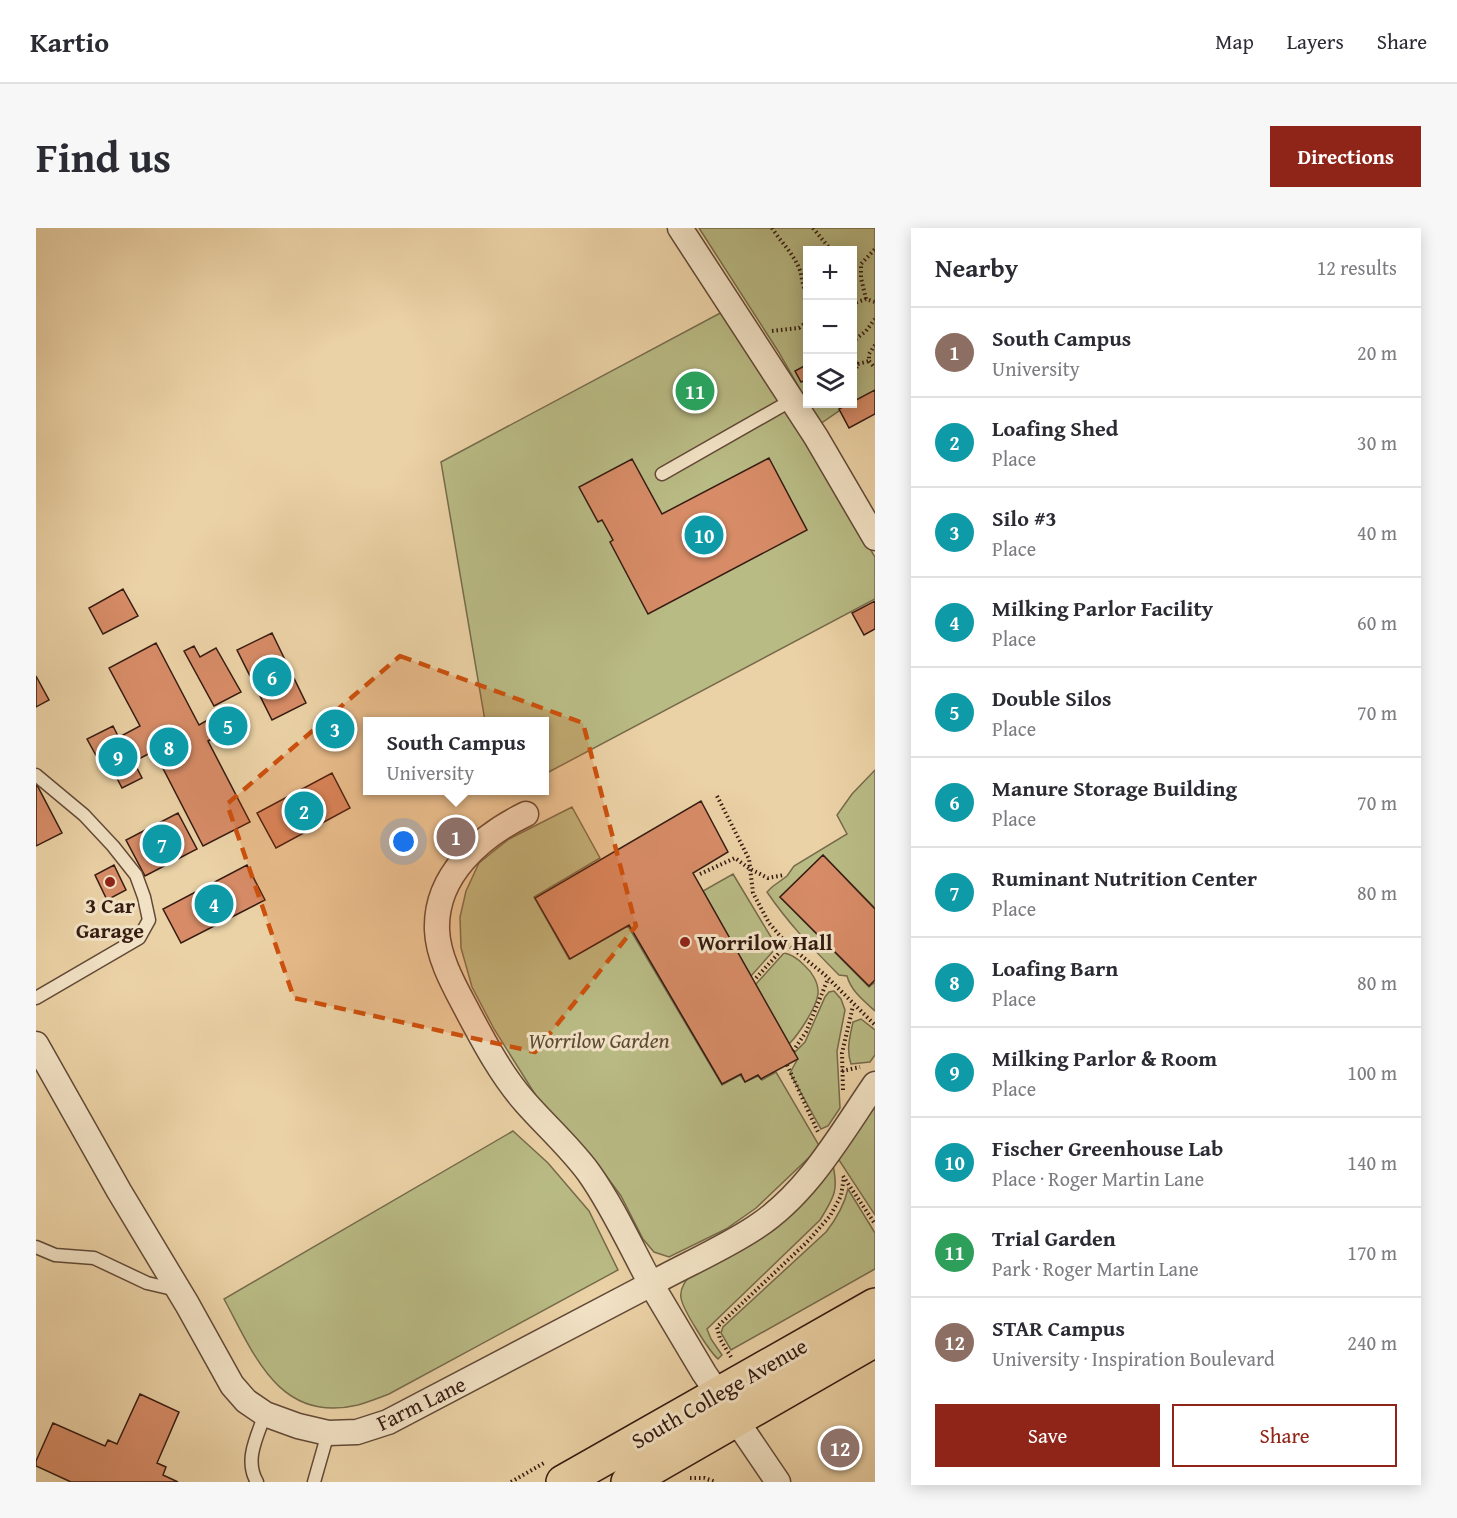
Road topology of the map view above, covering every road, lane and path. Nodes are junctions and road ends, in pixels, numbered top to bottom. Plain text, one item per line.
1 (680, 228) edge
2 (772, 228) edge
3 (813, 228) edge
4 (828, 246) edge
5 (875, 249) edge
6 (803, 287) edge
7 (866, 299) junction
8 (857, 302) edge
9 (875, 302) edge
10 (875, 320) edge
11 (803, 324) edge
12 (771, 332) dead end
13 (857, 338) edge
14 (875, 345) edge
15 (869, 361) junction
16 (857, 363) edge
17 (875, 368) edge
18 (792, 400) junction
19 (662, 474) dead end
20 (875, 538) edge
21 (36, 775) edge
22 (717, 796) dead end
23 (526, 814) dead end
24 (750, 869) junction
25 (700, 874) dead end
26 (784, 874) dead end
27 (787, 944) junction
28 (756, 978) dead end
29 (828, 979) junction
30 (36, 998) edge
31 (853, 1005) junction
32 (875, 1025) edge
33 (36, 1044) edge
34 (793, 1051) dead end
35 (787, 1065) dead end
36 (875, 1084) edge
37 (843, 1093) dead end
38 (828, 1151) junction
39 (844, 1177) junction
40 (875, 1224) edge
41 (36, 1247) edge
42 (651, 1284) junction
43 (179, 1290) junction
44 (875, 1305) edge
45 (875, 1340) edge
46 (731, 1357) dead end
47 (727, 1407) junction
48 (265, 1414) junction
49 (328, 1433) junction
50 (313, 1481) edge
51 (257, 1482) edge
52 (563, 1482) edge
53 (628, 1482) edge
54 (682, 1482) edge
55 (716, 1482) edge
56 (778, 1482) edge

1 - 18 street
2 - 6 path
3 - 4 path
5 - 7 path
7 - 8 path
7 - 9 path
10 - 13 path
11 - 12 path
14 - 15 path
15 - 16 path
15 - 17 path
18 - 19 lane
18 - 20 street
21 - 30 lane
22 - 24 path
23 - 42 street
24 - 25 path
24 - 26 path
24 - 27 path
27 - 28 path
27 - 29 path
29 - 31 path
29 - 34 path
31 - 32 path
31 - 37 path
33 - 43 street, Farm Lane
35 - 38 path
36 - 38 street, Farm Lane
38 - 39 path
38 - 42 street, Farm Lane
39 - 40 path
39 - 46 path
41 - 43 lane
42 - 47 street
42 - 49 street, Farm Lane
43 - 48 street, Farm Lane
44 - 47 main road, South College Avenue
45 - 47 main road, South College Avenue
47 - 52 main road, South College Avenue
47 - 53 main road, South College Avenue
47 - 56 street
48 - 49 street, Farm Lane
48 - 51 lane
49 - 50 lane
54 - 55 path

